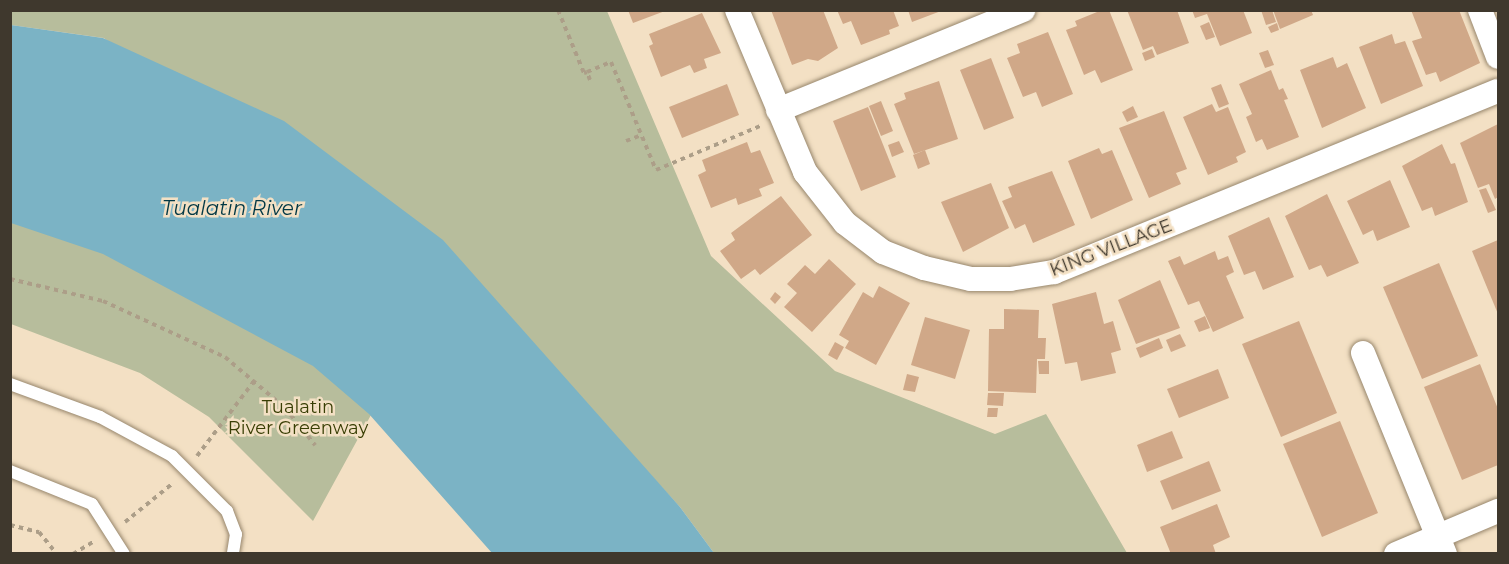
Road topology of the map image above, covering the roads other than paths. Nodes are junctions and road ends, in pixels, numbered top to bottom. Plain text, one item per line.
1 (737, 10) edge
2 (1023, 10) edge
3 (1480, 10) edge
4 (1498, 57) edge
5 (1498, 91) edge
6 (780, 114) junction
7 (1364, 353) dead end
8 (10, 384) edge
9 (10, 471) edge
10 (1498, 511) edge
11 (1442, 545) edge
12 (124, 554) edge
13 (233, 554) edge
14 (1396, 554) edge

1 - 6 street, KING VILLAGE
2 - 6 street
3 - 4 street
5 - 6 street, KING VILLAGE
7 - 11 street
8 - 13 lane
9 - 12 lane
10 - 11 street
11 - 14 street

